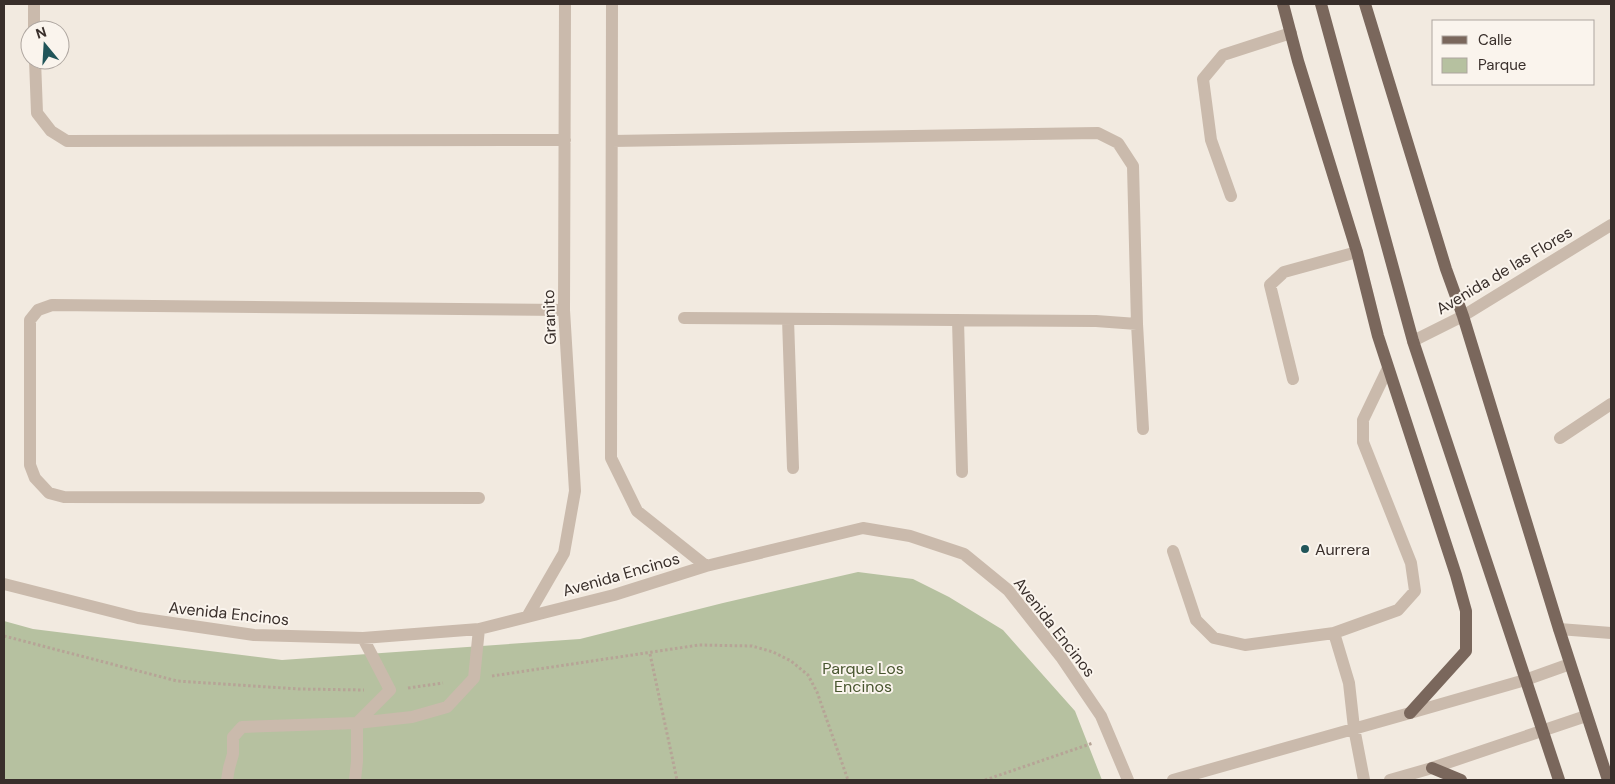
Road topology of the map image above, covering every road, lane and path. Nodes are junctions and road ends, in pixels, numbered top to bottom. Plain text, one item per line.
1 (34, 4) edge
2 (565, 4) edge
3 (612, 4) edge
4 (1283, 4) edge
5 (1321, 4) edge
6 (1365, 4) edge
7 (34, 20) edge
8 (1291, 33) junction
9 (35, 70) edge
10 (565, 140) junction
11 (612, 141) junction
12 (1231, 196) dead end
13 (1611, 225) edge
14 (1357, 252) junction
15 (564, 310) junction
16 (1463, 316) junction
17 (684, 318) dead end
18 (788, 319) junction
19 (958, 320) junction
20 (1136, 324) junction
21 (1413, 340) junction
22 (1388, 368) junction
23 (1293, 379) dead end
24 (1611, 404) edge
25 (1143, 429) dead end
26 (1560, 438) dead end
27 (793, 468) dead end
28 (962, 472) dead end
29 (479, 498) dead end
30 (1173, 551) dead end
31 (706, 566) junction
32 (4, 584) edge
33 (527, 617) junction
34 (479, 629) junction
35 (1559, 629) junction
36 (1334, 633) junction
37 (1611, 633) edge
38 (363, 638) junction
39 (650, 653) dead end
40 (1570, 664) junction
41 (1525, 680) junction
42 (1410, 714) junction
43 (1586, 716) junction
44 (357, 723) junction
45 (1354, 728) junction
46 (1542, 730) junction
47 (1110, 737) junction
48 (1432, 768) junction
49 (227, 780) edge
50 (355, 780) edge
51 (677, 780) edge
52 (985, 780) edge
53 (1128, 780) edge
54 (1173, 780) edge
55 (1364, 780) edge
56 (1390, 780) edge
57 (1461, 780) edge
58 (1559, 780) edge
59 (1608, 780) edge

1 - 7 street
2 - 10 street, Granito
3 - 11 street
4 - 8 main road
5 - 21 main road
6 - 16 main road
8 - 12 street
8 - 14 main road
9 - 10 street
10 - 15 street, Granito
11 - 20 street
11 - 31 street
13 - 16 street, Avenida de las Flores
14 - 22 main road
14 - 23 street
15 - 29 street
15 - 33 street, Granito
16 - 21 street, Avenida de las Flores
16 - 35 main road
17 - 18 street
18 - 19 street
18 - 27 street
19 - 20 street
19 - 28 street
20 - 25 street
21 - 41 main road
22 - 36 street
22 - 42 main road
24 - 26 street
30 - 36 street
31 - 33 street, Avenida Encinos
31 - 47 street, Avenida Encinos
32 - 38 street, Avenida Encinos
33 - 34 street, Avenida Encinos
34 - 38 street, Avenida Encinos
34 - 44 street
35 - 37 street
35 - 40 main road
36 - 45 street
38 - 44 street
39 - 51 path
40 - 41 street
40 - 43 main road
41 - 42 street
41 - 46 main road
42 - 45 street
43 - 46 street
43 - 59 main road
44 - 49 street
44 - 50 street
45 - 54 street
45 - 55 street
46 - 48 street
46 - 58 main road
47 - 52 path
47 - 53 street, Avenida Encinos
48 - 56 street
48 - 57 main road

